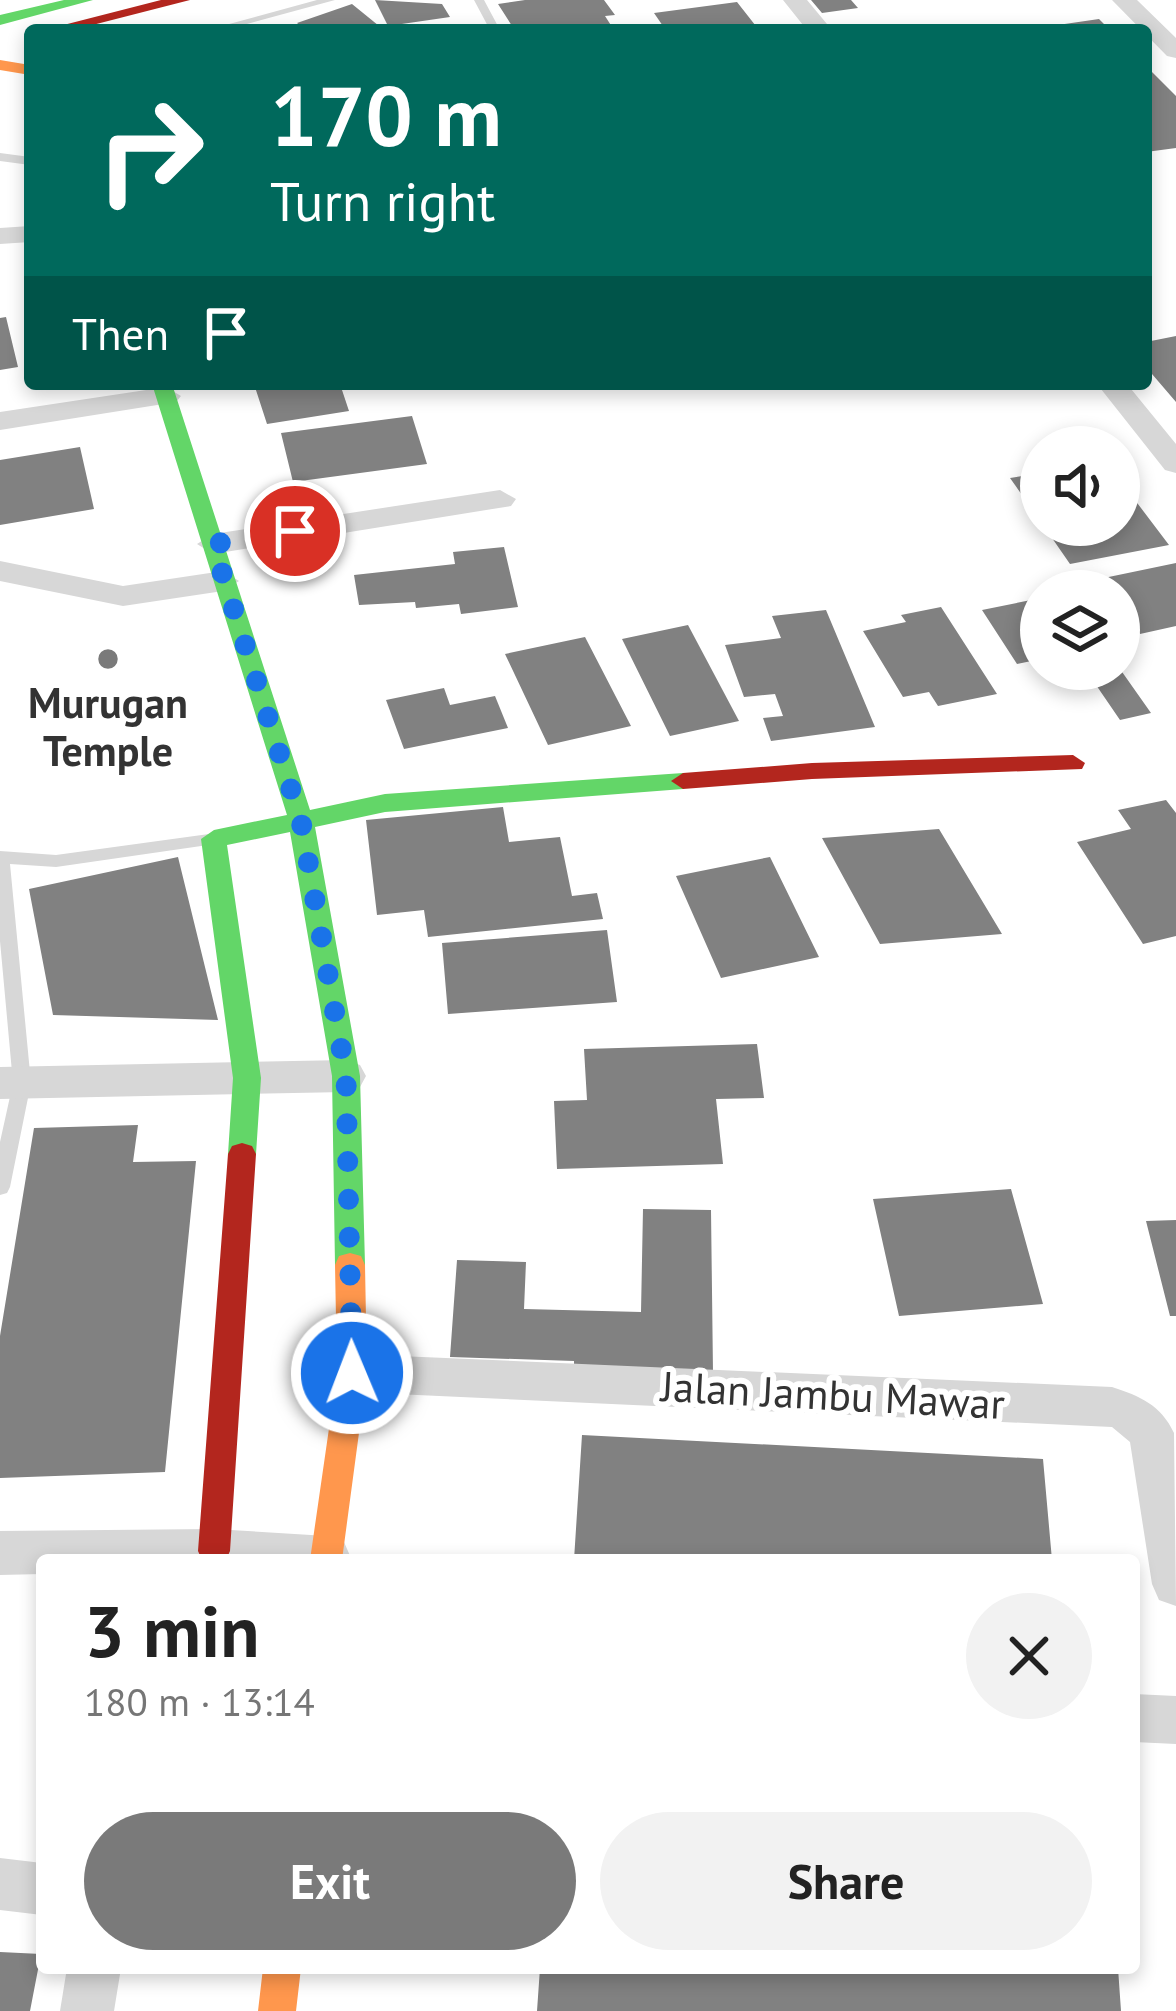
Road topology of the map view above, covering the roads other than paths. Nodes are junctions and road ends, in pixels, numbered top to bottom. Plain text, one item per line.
1 (182, 0) edge
2 (330, 0) edge
3 (795, 0) edge
4 (1124, 0) edge
5 (86, 13) edge
6 (22, 24) edge
7 (236, 24) edge
8 (815, 24) edge
9 (1148, 24) edge
10 (1152, 27) edge
11 (1176, 51) edge
12 (164, 390) edge
13 (1117, 390) edge
14 (0, 421) edge
15 (1176, 464) edge
16 (500, 499) dead end
17 (213, 544) junction
18 (0, 571) edge
19 (223, 581) junction
20 (1072, 764) dead end
21 (301, 821) junction
22 (214, 839) junction
23 (0, 857) edge
24 (346, 1076) junction
25 (247, 1078) junction
26 (11, 1083) edge
27 (0, 1187) edge
28 (352, 1373) junction
29 (214, 1551) junction
30 (0, 1553) edge
31 (256, 1554) edge
32 (327, 1554) edge
33 (1176, 1584) edge
34 (1140, 1718) edge
35 (1176, 1720) edge
36 (0, 1884) edge
37 (36, 1888) edge
38 (93, 1974) edge
39 (280, 1974) edge
40 (88, 2011) edge
41 (277, 2011) edge

1 - 5 main road
2 - 7 lane
3 - 8 street
4 - 9 street
5 - 6 main road
10 - 11 street
12 - 14 street
12 - 17 main road
13 - 15 street
16 - 17 street
17 - 19 main road
18 - 19 street
19 - 21 main road
20 - 21 main road
21 - 22 main road
21 - 24 main road
22 - 23 lane
22 - 25 main road
23 - 26 lane
24 - 25 street
24 - 28 main road
25 - 26 street
25 - 29 main road
26 - 27 lane
28 - 32 main road
28 - 33 street, Jalan Jambu Mawar
29 - 30 street
29 - 31 street
34 - 35 street
36 - 37 street
38 - 40 street
39 - 41 main road

